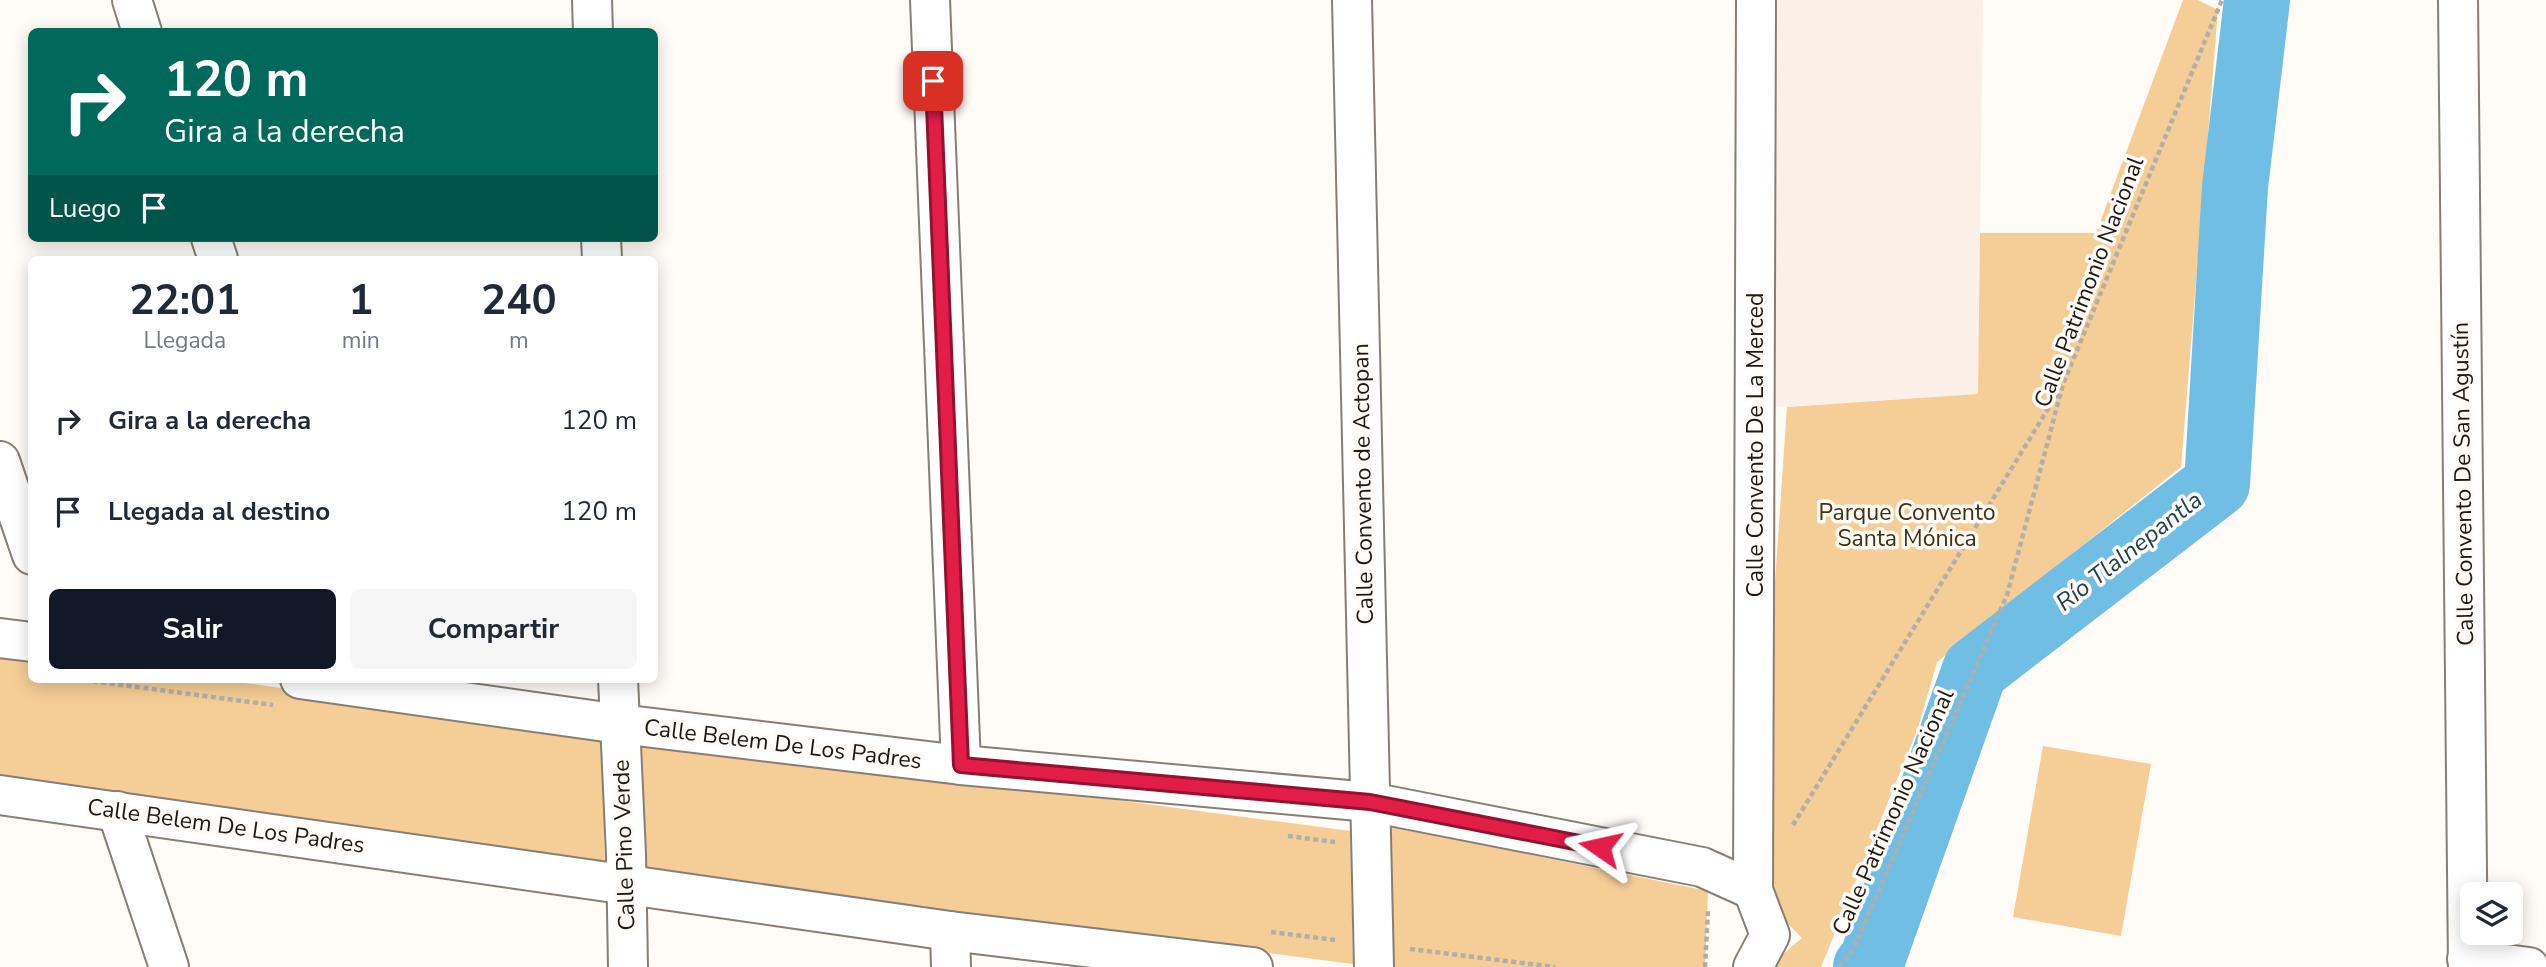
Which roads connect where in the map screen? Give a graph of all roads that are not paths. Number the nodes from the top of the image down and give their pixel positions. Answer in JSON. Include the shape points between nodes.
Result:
{"nodes":[{"id":1,"x":132,"y":0,"type":"edge"},
{"id":2,"x":592,"y":0,"type":"edge"},
{"id":3,"x":930,"y":0,"type":"edge"},
{"id":4,"x":1352,"y":0,"type":"edge"},
{"id":5,"x":1756,"y":0,"type":"edge"},
{"id":6,"x":2458,"y":0,"type":"edge"},
{"id":7,"x":141,"y":28,"type":"edge"},
{"id":8,"x":593,"y":28,"type":"edge"},
{"id":9,"x":0,"y":461,"type":"edge"},
{"id":10,"x":28,"y":543,"type":"edge"},
{"id":11,"x":0,"y":638,"type":"edge"},
{"id":12,"x":28,"y":642,"type":"edge"},
{"id":13,"x":356,"y":683,"type":"edge"},
{"id":14,"x":618,"y":683,"type":"edge"},
{"id":15,"x":620,"y":724,"type":"junction"},
{"id":16,"x":961,"y":765,"type":"junction"},
{"id":17,"x":0,"y":795,"type":"edge"},
{"id":18,"x":1370,"y":802,"type":"junction"},
{"id":19,"x":117,"y":811,"type":"junction"},
{"id":20,"x":626,"y":884,"type":"junction"},
{"id":21,"x":1753,"y":890,"type":"junction"},
{"id":22,"x":950,"y":949,"type":"edge"},
{"id":23,"x":1762,"y":951,"type":"edge"},
{"id":24,"x":2468,"y":963,"type":"edge"},
{"id":25,"x":169,"y":967,"type":"edge"},
{"id":26,"x":628,"y":967,"type":"edge"},
{"id":27,"x":1253,"y":967,"type":"edge"},
{"id":28,"x":1374,"y":967,"type":"edge"},
{"id":29,"x":2529,"y":967,"type":"edge"}],
"edges":[{"from":1,"to":7,"type":"street"},
{"from":2,"to":8,"type":"street"},
{"from":3,"to":16,"type":"street"},
{"from":4,"to":18,"type":"street","name":"Calle Convento de Actopan"},
{"from":5,"to":21,"type":"street","name":"Calle Convento De La Merced"},
{"from":6,"to":24,"type":"street","name":"Calle Convento De San Agustín"},
{"from":9,"to":10,"type":"street"},
{"from":11,"to":12,"type":"street"},
{"from":13,"to":15,"type":"street","name":"Calle Belem De Los Padres"},
{"from":14,"to":15,"type":"street","name":"Calle Pino Verde"},
{"from":15,"to":16,"type":"street","name":"Calle Belem De Los Padres"},
{"from":15,"to":20,"type":"street","name":"Calle Pino Verde"},
{"from":16,"to":18,"type":"street","name":"Calle Belem De Los Padres"},
{"from":17,"to":19,"type":"street","name":"Calle Belem De Los Padres"},
{"from":18,"to":21,"type":"street","name":"Calle Belem De Los Padres","via":[[1702,867]]},
{"from":18,"to":28,"type":"street","name":"Calle Convento de Actopan"},
{"from":19,"to":20,"type":"street","name":"Calle Belem De Los Padres"},
{"from":19,"to":25,"type":"street"},
{"from":20,"to":22,"type":"street","name":"Calle Belem De Los Padres"},
{"from":20,"to":26,"type":"street","name":"Calle Pino Verde"},
{"from":21,"to":23,"type":"street"},
{"from":22,"to":27,"type":"street","name":"Calle Belem De Los Padres"},
{"from":24,"to":29,"type":"street"}]}
